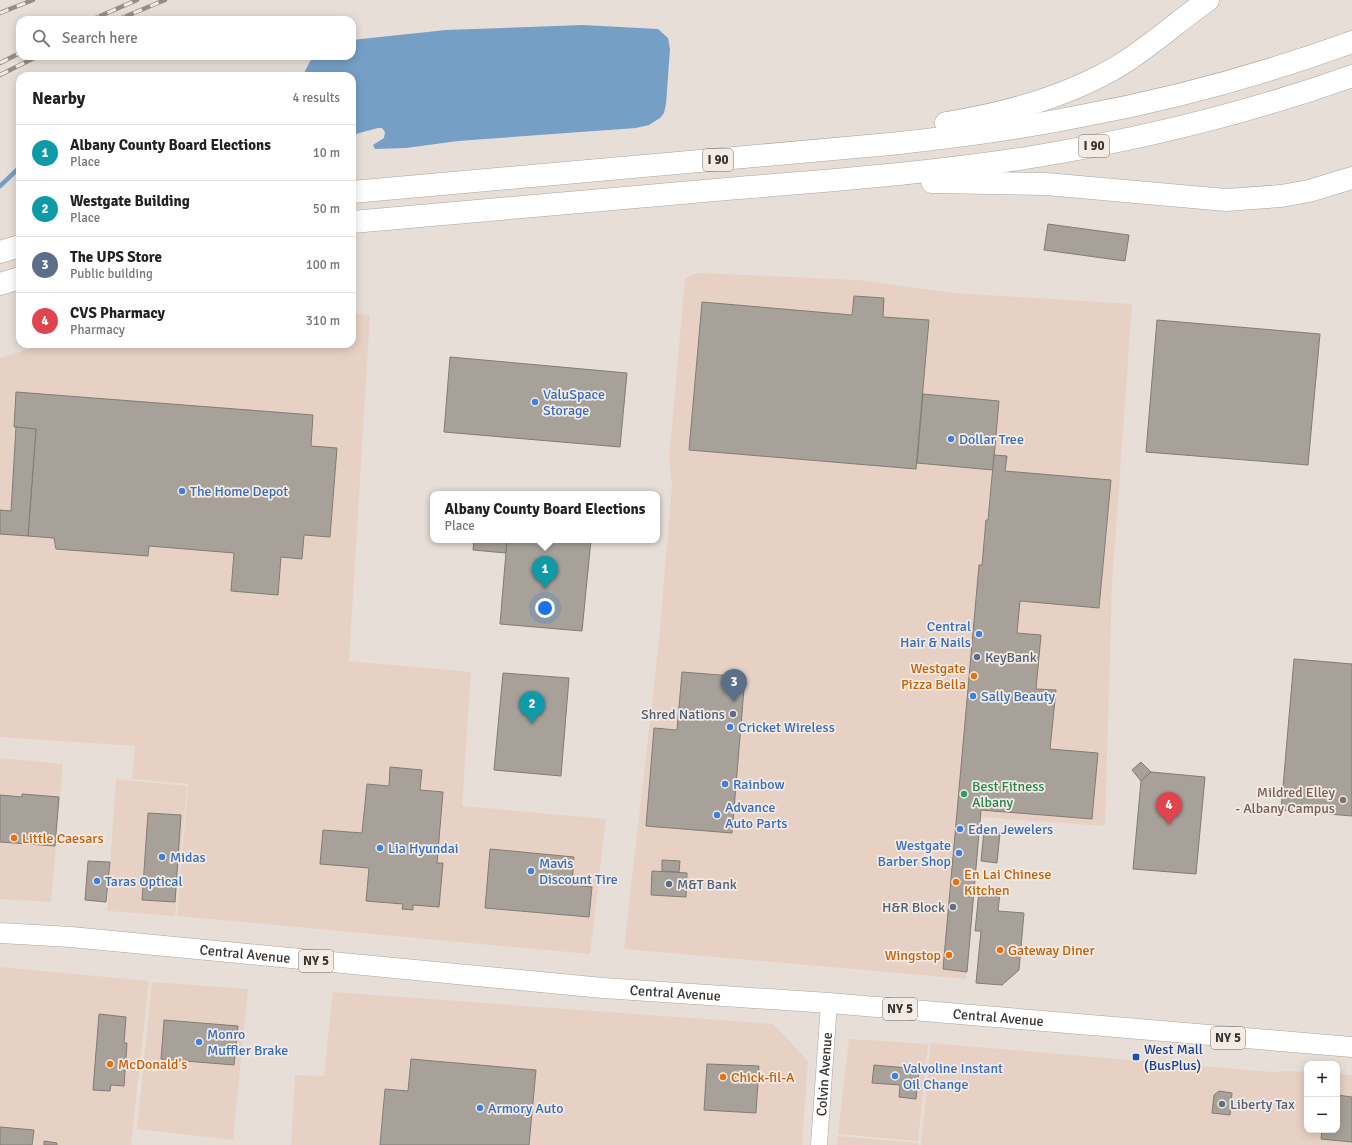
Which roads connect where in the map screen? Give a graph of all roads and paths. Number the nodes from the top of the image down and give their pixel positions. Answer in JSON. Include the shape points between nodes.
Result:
{"nodes":[{"id":1,"x":1208,"y":0,"type":"edge"},
{"id":2,"x":1352,"y":42,"type":"edge"},
{"id":3,"x":1352,"y":76,"type":"edge"},
{"id":4,"x":720,"y":160,"type":"junction"},
{"id":5,"x":1352,"y":178,"type":"edge"},
{"id":6,"x":829,"y":180,"type":"junction"},
{"id":7,"x":356,"y":192,"type":"edge"},
{"id":8,"x":356,"y":222,"type":"edge"},
{"id":9,"x":16,"y":247,"type":"edge"},
{"id":10,"x":0,"y":252,"type":"edge"},
{"id":11,"x":16,"y":279,"type":"edge"},
{"id":12,"x":0,"y":284,"type":"edge"},
{"id":13,"x":0,"y":933,"type":"edge"},
{"id":14,"x":829,"y":1003,"type":"junction"},
{"id":15,"x":1352,"y":1048,"type":"edge"},
{"id":16,"x":819,"y":1145,"type":"edge"}],
"edges":[{"from":1,"to":4,"type":"highway","via":[[1125,62],[1097,78],[1038,102],[981,117]]},
{"from":2,"to":4,"type":"highway","number":"I 90","via":[[1270,70],[1208,87],[1082,116],[955,137]]},
{"from":3,"to":6,"type":"highway","number":"I 90","via":[[1216,119],[1088,148],[960,167]]},
{"from":4,"to":7,"type":"highway","number":"I 90"},
{"from":5,"to":6,"type":"highway","via":[[1309,191],[1281,196],[1226,200],[1046,184]]},
{"from":6,"to":8,"type":"highway","number":"I 90"},
{"from":9,"to":10,"type":"highway"},
{"from":11,"to":12,"type":"highway"},
{"from":13,"to":14,"type":"main road","name":"Central Avenue","number":"NY 5","via":[[70,937],[603,988]]},
{"from":14,"to":15,"type":"main road","name":"Central Avenue","number":"NY 5"},
{"from":14,"to":16,"type":"street","name":"Colvin Avenue"}]}
